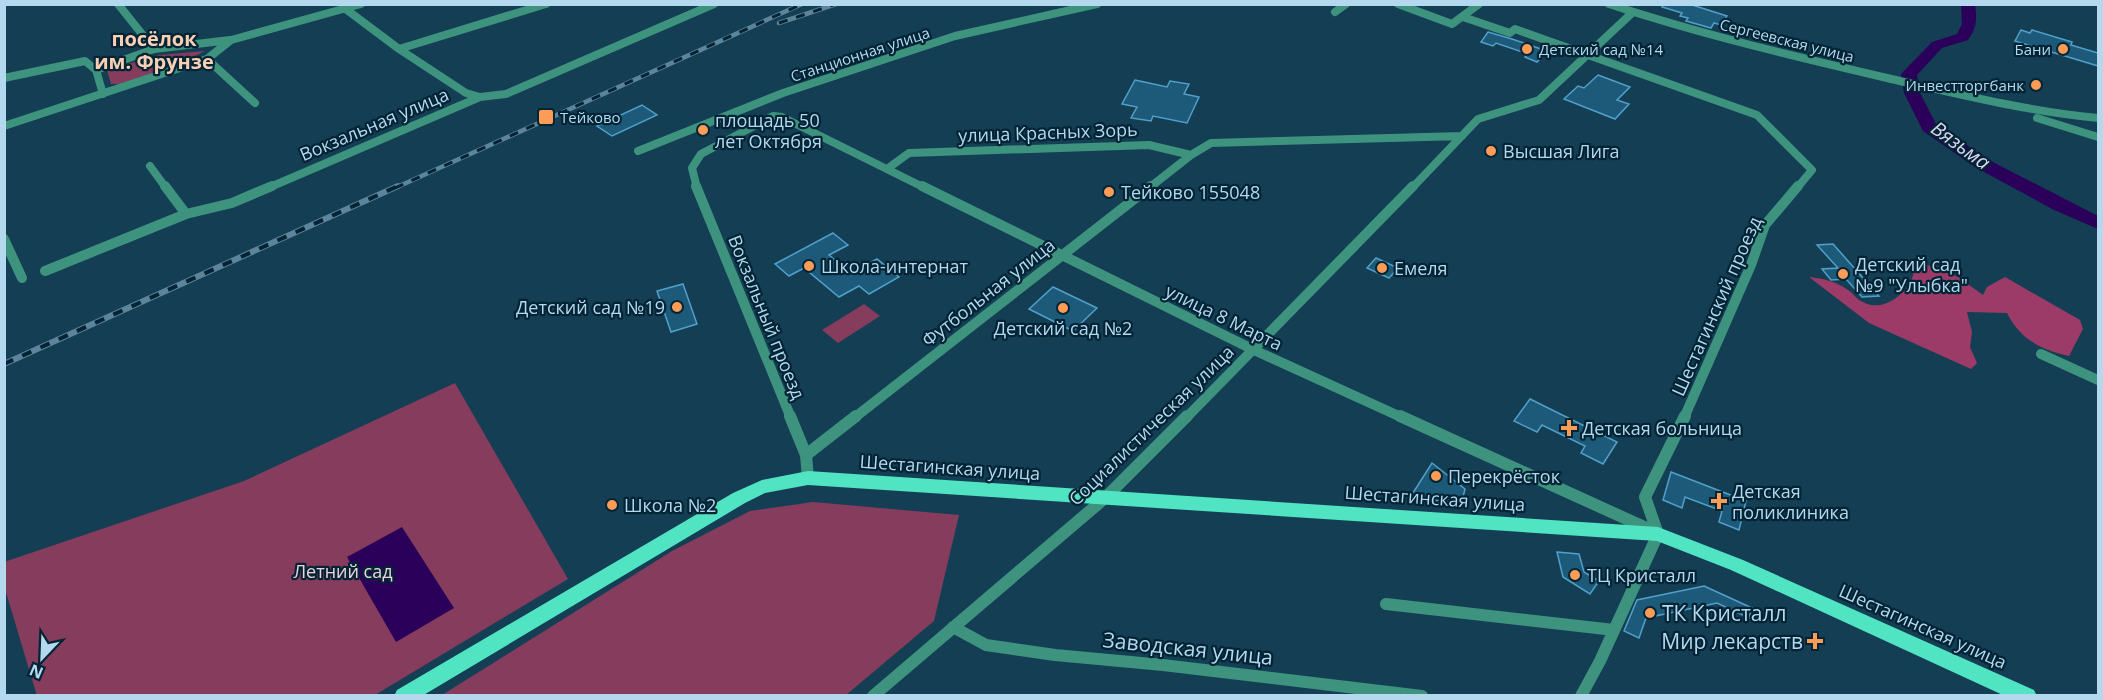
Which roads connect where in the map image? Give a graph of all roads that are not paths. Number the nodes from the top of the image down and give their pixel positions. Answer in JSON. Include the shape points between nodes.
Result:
{"nodes":[{"id":1,"x":118,"y":4,"type":"edge"},
{"id":2,"x":361,"y":4,"type":"edge"},
{"id":3,"x":546,"y":4,"type":"edge"},
{"id":4,"x":685,"y":4,"type":"edge"},
{"id":5,"x":714,"y":4,"type":"edge"},
{"id":6,"x":1097,"y":4,"type":"edge"},
{"id":7,"x":1346,"y":4,"type":"edge"},
{"id":8,"x":1398,"y":4,"type":"edge"},
{"id":9,"x":1479,"y":4,"type":"edge"},
{"id":10,"x":1609,"y":4,"type":"edge"},
{"id":11,"x":343,"y":7,"type":"edge"},
{"id":12,"x":697,"y":12,"type":"junction"},
{"id":13,"x":1335,"y":12,"type":"dead end"},
{"id":14,"x":1633,"y":12,"type":"junction"},
{"id":15,"x":1463,"y":17,"type":"junction"},
{"id":16,"x":231,"y":40,"type":"junction"},
{"id":17,"x":154,"y":49,"type":"junction"},
{"id":18,"x":399,"y":49,"type":"junction"},
{"id":19,"x":1588,"y":54,"type":"junction"},
{"id":20,"x":207,"y":59,"type":"junction"},
{"id":21,"x":96,"y":70,"type":"junction"},
{"id":22,"x":4,"y":78,"type":"edge"},
{"id":23,"x":103,"y":94,"type":"junction"},
{"id":24,"x":480,"y":97,"type":"junction"},
{"id":25,"x":255,"y":103,"type":"dead end"},
{"id":26,"x":1994,"y":104,"type":"junction"},
{"id":27,"x":2067,"y":117,"type":"junction"},
{"id":28,"x":2098,"y":118,"type":"edge"},
{"id":29,"x":4,"y":126,"type":"edge"},
{"id":30,"x":2073,"y":129,"type":"junction"},
{"id":31,"x":1462,"y":136,"type":"junction"},
{"id":32,"x":2098,"y":137,"type":"edge"},
{"id":33,"x":638,"y":151,"type":"dead end"},
{"id":34,"x":1191,"y":155,"type":"junction"},
{"id":35,"x":150,"y":166,"type":"dead end"},
{"id":36,"x":692,"y":168,"type":"joint"},
{"id":37,"x":887,"y":169,"type":"junction"},
{"id":38,"x":186,"y":214,"type":"junction"},
{"id":39,"x":4,"y":239,"type":"edge"},
{"id":40,"x":1062,"y":256,"type":"junction"},
{"id":41,"x":45,"y":271,"type":"dead end"},
{"id":42,"x":22,"y":278,"type":"dead end"},
{"id":43,"x":1254,"y":350,"type":"junction"},
{"id":44,"x":2041,"y":354,"type":"dead end"},
{"id":45,"x":2098,"y":380,"type":"edge"},
{"id":46,"x":806,"y":455,"type":"junction"},
{"id":47,"x":808,"y":478,"type":"junction"},
{"id":48,"x":1105,"y":498,"type":"junction"},
{"id":49,"x":1658,"y":534,"type":"junction"},
{"id":50,"x":1386,"y":604,"type":"dead end"},
{"id":51,"x":953,"y":627,"type":"junction"},
{"id":52,"x":1614,"y":630,"type":"junction"},
{"id":53,"x":890,"y":681,"type":"junction"},
{"id":54,"x":404,"y":696,"type":"edge"},
{"id":55,"x":873,"y":696,"type":"edge"},
{"id":56,"x":887,"y":696,"type":"edge"},
{"id":57,"x":1422,"y":696,"type":"edge"},
{"id":58,"x":1581,"y":696,"type":"edge"},
{"id":59,"x":2027,"y":696,"type":"edge"}],
"edges":[{"from":1,"to":17,"type":"street"},
{"from":2,"to":11,"type":"street"},
{"from":3,"to":18,"type":"street"},
{"from":4,"to":12,"type":"street"},
{"from":5,"to":12,"type":"street","name":"Вокзальная улица"},
{"from":6,"to":33,"type":"street","name":"Станционная улица","via":[[955,36],[783,93]]},
{"from":7,"to":13,"type":"street"},
{"from":8,"to":15,"type":"street","via":[[1452,24]]},
{"from":9,"to":15,"type":"street"},
{"from":10,"to":14,"type":"street","name":"Сергеевская улица"},
{"from":11,"to":16,"type":"street"},
{"from":11,"to":18,"type":"street"},
{"from":12,"to":24,"type":"street","name":"Вокзальная улица","via":[[506,94]]},
{"from":14,"to":19,"type":"street","name":"Социалистическая улица"},
{"from":14,"to":26,"type":"street","name":"Сергеевская улица"},
{"from":15,"to":19,"type":"street"},
{"from":16,"to":17,"type":"street"},
{"from":16,"to":20,"type":"street"},
{"from":17,"to":21,"type":"street"},
{"from":18,"to":24,"type":"street","via":[[466,93]]},
{"from":19,"to":31,"type":"street","name":"Социалистическая улица","via":[[1539,100],[1478,120]]},
{"from":19,"to":49,"type":"street","name":"Шестагинский проезд","via":[[1757,115],[1812,170],[1765,225],[1691,404],[1645,497]]},
{"from":20,"to":23,"type":"street"},
{"from":20,"to":25,"type":"street"},
{"from":21,"to":22,"type":"street","via":[[85,61]]},
{"from":21,"to":23,"type":"street"},
{"from":23,"to":29,"type":"street"},
{"from":24,"to":38,"type":"street","name":"Вокзальная улица","via":[[232,203]]},
{"from":26,"to":27,"type":"street"},
{"from":26,"to":30,"type":"street"},
{"from":27,"to":28,"type":"street"},
{"from":27,"to":30,"type":"street","via":[[2066,123]]},
{"from":30,"to":32,"type":"street"},
{"from":31,"to":34,"type":"street","via":[[1211,143]]},
{"from":31,"to":43,"type":"street","name":"Социалистическая улица"},
{"from":34,"to":37,"type":"street","name":"улица Красных Зорь","via":[[1149,145],[909,153]]},
{"from":34,"to":40,"type":"street","name":"Футбольная улица"},
{"from":35,"to":38,"type":"street"},
{"from":36,"to":37,"type":"street","name":"улица 8 Марта","via":[[701,154],[769,117],[782,117]]},
{"from":36,"to":46,"type":"street","name":"Вокзальный проезд","via":[[700,197]]},
{"from":37,"to":40,"type":"street","name":"улица 8 Марта"},
{"from":38,"to":41,"type":"street","name":"Вокзальная улица"},
{"from":39,"to":42,"type":"street"},
{"from":40,"to":43,"type":"street","name":"улица 8 Марта"},
{"from":40,"to":46,"type":"street","name":"Футбольная улица"},
{"from":43,"to":48,"type":"street","name":"Социалистическая улица"},
{"from":43,"to":49,"type":"street","name":"улица 8 Марта"},
{"from":44,"to":45,"type":"street"},
{"from":46,"to":47,"type":"street","name":"Вокзальный проезд"},
{"from":47,"to":48,"type":"main road","name":"Шестагинская улица"},
{"from":47,"to":54,"type":"main road","name":"Шестагинская улица","via":[[762,487],[739,498]]},
{"from":48,"to":49,"type":"main road","name":"Шестагинская улица"},
{"from":48,"to":51,"type":"street","name":"Социалистическая улица"},
{"from":49,"to":52,"type":"street"},
{"from":49,"to":59,"type":"main road","name":"Шестагинская улица","via":[[1737,565]]},
{"from":50,"to":52,"type":"street"},
{"from":51,"to":53,"type":"street","name":"Социалистическая улица"},
{"from":51,"to":57,"type":"street","name":"Заводская улица","via":[[986,645]]},
{"from":52,"to":58,"type":"street"},
{"from":53,"to":55,"type":"street","name":"Социалистическая улица"},
{"from":53,"to":56,"type":"street"}]}
